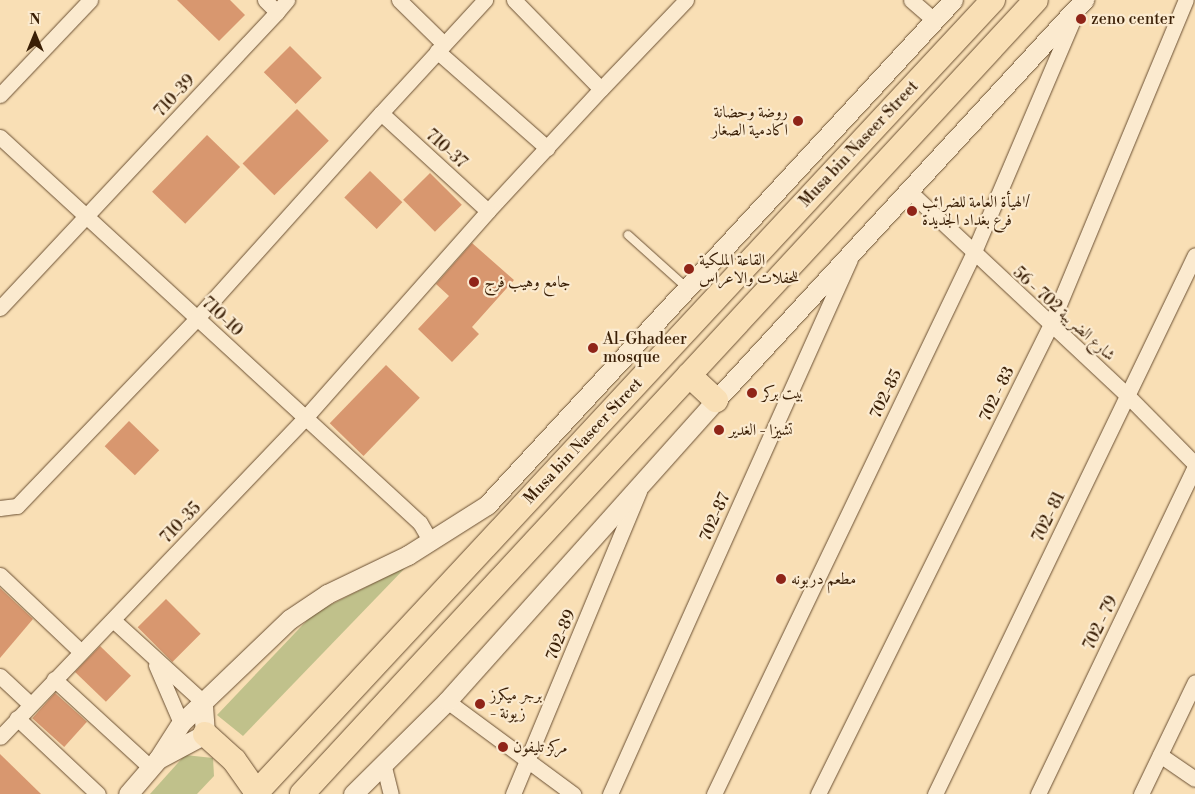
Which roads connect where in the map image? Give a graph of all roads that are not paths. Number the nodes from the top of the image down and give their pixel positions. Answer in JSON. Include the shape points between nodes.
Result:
{"nodes":[{"id":1,"x":90,"y":0,"type":"edge"},
{"id":2,"x":265,"y":0,"type":"edge"},
{"id":3,"x":287,"y":0,"type":"edge"},
{"id":4,"x":399,"y":0,"type":"edge"},
{"id":5,"x":485,"y":0,"type":"edge"},
{"id":6,"x":514,"y":0,"type":"edge"},
{"id":7,"x":686,"y":0,"type":"edge"},
{"id":8,"x":911,"y":0,"type":"edge"},
{"id":9,"x":953,"y":0,"type":"edge"},
{"id":10,"x":993,"y":0,"type":"edge"},
{"id":11,"x":1036,"y":0,"type":"edge"},
{"id":12,"x":1186,"y":0,"type":"edge"},
{"id":13,"x":1082,"y":3,"type":"edge"},
{"id":14,"x":277,"y":12,"type":"junction"},
{"id":15,"x":934,"y":20,"type":"junction"},
{"id":16,"x":440,"y":48,"type":"junction"},
{"id":17,"x":601,"y":88,"type":"junction"},
{"id":18,"x":0,"y":95,"type":"edge"},
{"id":19,"x":381,"y":113,"type":"junction"},
{"id":20,"x":0,"y":137,"type":"edge"},
{"id":21,"x":546,"y":148,"type":"junction"},
{"id":22,"x":909,"y":191,"type":"junction"},
{"id":23,"x":488,"y":211,"type":"junction"},
{"id":24,"x":87,"y":217,"type":"junction"},
{"id":25,"x":628,"y":235,"type":"dead end"},
{"id":26,"x":852,"y":254,"type":"junction"},
{"id":27,"x":973,"y":254,"type":"junction"},
{"id":28,"x":1195,"y":255,"type":"edge"},
{"id":29,"x":688,"y":289,"type":"junction"},
{"id":30,"x":0,"y":308,"type":"edge"},
{"id":31,"x":197,"y":318,"type":"junction"},
{"id":32,"x":1050,"y":326,"type":"junction"},
{"id":33,"x":689,"y":375,"type":"junction"},
{"id":34,"x":1127,"y":395,"type":"junction"},
{"id":35,"x":716,"y":400,"type":"junction"},
{"id":36,"x":306,"y":418,"type":"junction"},
{"id":37,"x":1195,"y":465,"type":"edge"},
{"id":38,"x":640,"y":488,"type":"junction"},
{"id":39,"x":0,"y":508,"type":"edge"},
{"id":40,"x":430,"y":540,"type":"junction"},
{"id":41,"x":0,"y":574,"type":"edge"},
{"id":42,"x":113,"y":620,"type":"junction"},
{"id":43,"x":80,"y":651,"type":"junction"},
{"id":44,"x":153,"y":659,"type":"junction"},
{"id":45,"x":0,"y":676,"type":"edge"},
{"id":46,"x":54,"y":679,"type":"junction"},
{"id":47,"x":1195,"y":682,"type":"edge"},
{"id":48,"x":447,"y":701,"type":"junction"},
{"id":49,"x":203,"y":702,"type":"junction"},
{"id":50,"x":30,"y":704,"type":"junction"},
{"id":51,"x":17,"y":718,"type":"junction"},
{"id":52,"x":180,"y":723,"type":"junction"},
{"id":53,"x":205,"y":734,"type":"junction"},
{"id":54,"x":0,"y":737,"type":"edge"},
{"id":55,"x":1160,"y":755,"type":"junction"},
{"id":56,"x":529,"y":761,"type":"junction"},
{"id":57,"x":154,"y":763,"type":"junction"},
{"id":58,"x":383,"y":763,"type":"junction"},
{"id":59,"x":1195,"y":779,"type":"edge"},
{"id":60,"x":256,"y":793,"type":"edge"},
{"id":61,"x":98,"y":794,"type":"edge"},
{"id":62,"x":128,"y":794,"type":"edge"},
{"id":63,"x":302,"y":794,"type":"edge"},
{"id":64,"x":353,"y":794,"type":"edge"},
{"id":65,"x":391,"y":794,"type":"edge"},
{"id":66,"x":513,"y":794,"type":"edge"},
{"id":67,"x":573,"y":794,"type":"edge"},
{"id":68,"x":610,"y":794,"type":"edge"},
{"id":69,"x":714,"y":794,"type":"edge"},
{"id":70,"x":818,"y":794,"type":"edge"},
{"id":71,"x":935,"y":794,"type":"edge"},
{"id":72,"x":1038,"y":794,"type":"edge"},
{"id":73,"x":1141,"y":794,"type":"edge"}],
"edges":[{"from":1,"to":18,"type":"street"},
{"from":2,"to":14,"type":"street"},
{"from":3,"to":14,"type":"street","name":"710-39"},
{"from":4,"to":16,"type":"street"},
{"from":5,"to":16,"type":"street"},
{"from":6,"to":17,"type":"street"},
{"from":7,"to":17,"type":"street"},
{"from":8,"to":15,"type":"street"},
{"from":9,"to":15,"type":"street"},
{"from":10,"to":60,"type":"main road","name":"Musa bin Naseer Street"},
{"from":11,"to":33,"type":"main road","name":"Musa bin Naseer Street"},
{"from":12,"to":32,"type":"street","name":"702 - 83"},
{"from":13,"to":22,"type":"street"},
{"from":13,"to":27,"type":"street","name":"702-85"},
{"from":14,"to":24,"type":"street","name":"710-39"},
{"from":15,"to":29,"type":"street"},
{"from":16,"to":19,"type":"street"},
{"from":16,"to":21,"type":"street"},
{"from":17,"to":21,"type":"street"},
{"from":19,"to":23,"type":"street","name":"710-37"},
{"from":19,"to":31,"type":"street"},
{"from":20,"to":24,"type":"street","name":"710-10"},
{"from":21,"to":23,"type":"street"},
{"from":22,"to":26,"type":"street"},
{"from":22,"to":27,"type":"street","name":"شارع الضريبة 702 - 56"},
{"from":23,"to":36,"type":"street"},
{"from":24,"to":30,"type":"street","name":"710-39"},
{"from":24,"to":31,"type":"street","name":"710-10"},
{"from":25,"to":29,"type":"lane"},
{"from":26,"to":35,"type":"street"},
{"from":26,"to":68,"type":"street","name":"702-87"},
{"from":27,"to":32,"type":"street","name":"شارع الضريبة 702 - 56"},
{"from":27,"to":69,"type":"street","name":"702-85"},
{"from":28,"to":34,"type":"street","name":"702- 81"},
{"from":29,"to":40,"type":"street","via":[[487,505]]},
{"from":31,"to":36,"type":"street","name":"710-10"},
{"from":31,"to":39,"type":"street","via":[[17,506]]},
{"from":32,"to":34,"type":"street","name":"شارع الضريبة 702 - 56"},
{"from":32,"to":70,"type":"street","name":"702 - 83"},
{"from":33,"to":35,"type":"main road"},
{"from":33,"to":63,"type":"main road","name":"Musa bin Naseer Street"},
{"from":34,"to":37,"type":"street","name":"شارع الضريبة 702 - 56"},
{"from":34,"to":71,"type":"street","name":"702- 81"},
{"from":35,"to":38,"type":"street"},
{"from":36,"to":40,"type":"street","name":"710-10","via":[[420,523]]},
{"from":36,"to":42,"type":"street","name":"710-35"},
{"from":37,"to":72,"type":"street","name":"702 - 79"},
{"from":38,"to":48,"type":"street"},
{"from":38,"to":56,"type":"street","name":"702-89"},
{"from":40,"to":49,"type":"street","via":[[408,555],[327,594],[290,619]]},
{"from":41,"to":43,"type":"street"},
{"from":42,"to":43,"type":"street","name":"710-35"},
{"from":42,"to":44,"type":"street"},
{"from":43,"to":46,"type":"street","name":"710-35"},
{"from":44,"to":49,"type":"street"},
{"from":44,"to":52,"type":"street"},
{"from":45,"to":50,"type":"street"},
{"from":46,"to":50,"type":"street","name":"710-35"},
{"from":46,"to":57,"type":"street"},
{"from":47,"to":55,"type":"street"},
{"from":48,"to":56,"type":"street"},
{"from":48,"to":58,"type":"street"},
{"from":49,"to":52,"type":"street"},
{"from":49,"to":53,"type":"street"},
{"from":50,"to":51,"type":"street","name":"710-35"},
{"from":51,"to":54,"type":"street","name":"710-35"},
{"from":51,"to":61,"type":"street"},
{"from":52,"to":57,"type":"street"},
{"from":53,"to":57,"type":"street"},
{"from":53,"to":60,"type":"main road","via":[[234,760]]},
{"from":55,"to":59,"type":"street"},
{"from":55,"to":73,"type":"street"},
{"from":56,"to":66,"type":"street","name":"702-89"},
{"from":56,"to":67,"type":"street"},
{"from":57,"to":62,"type":"street"},
{"from":58,"to":64,"type":"street"},
{"from":58,"to":65,"type":"street"}]}
